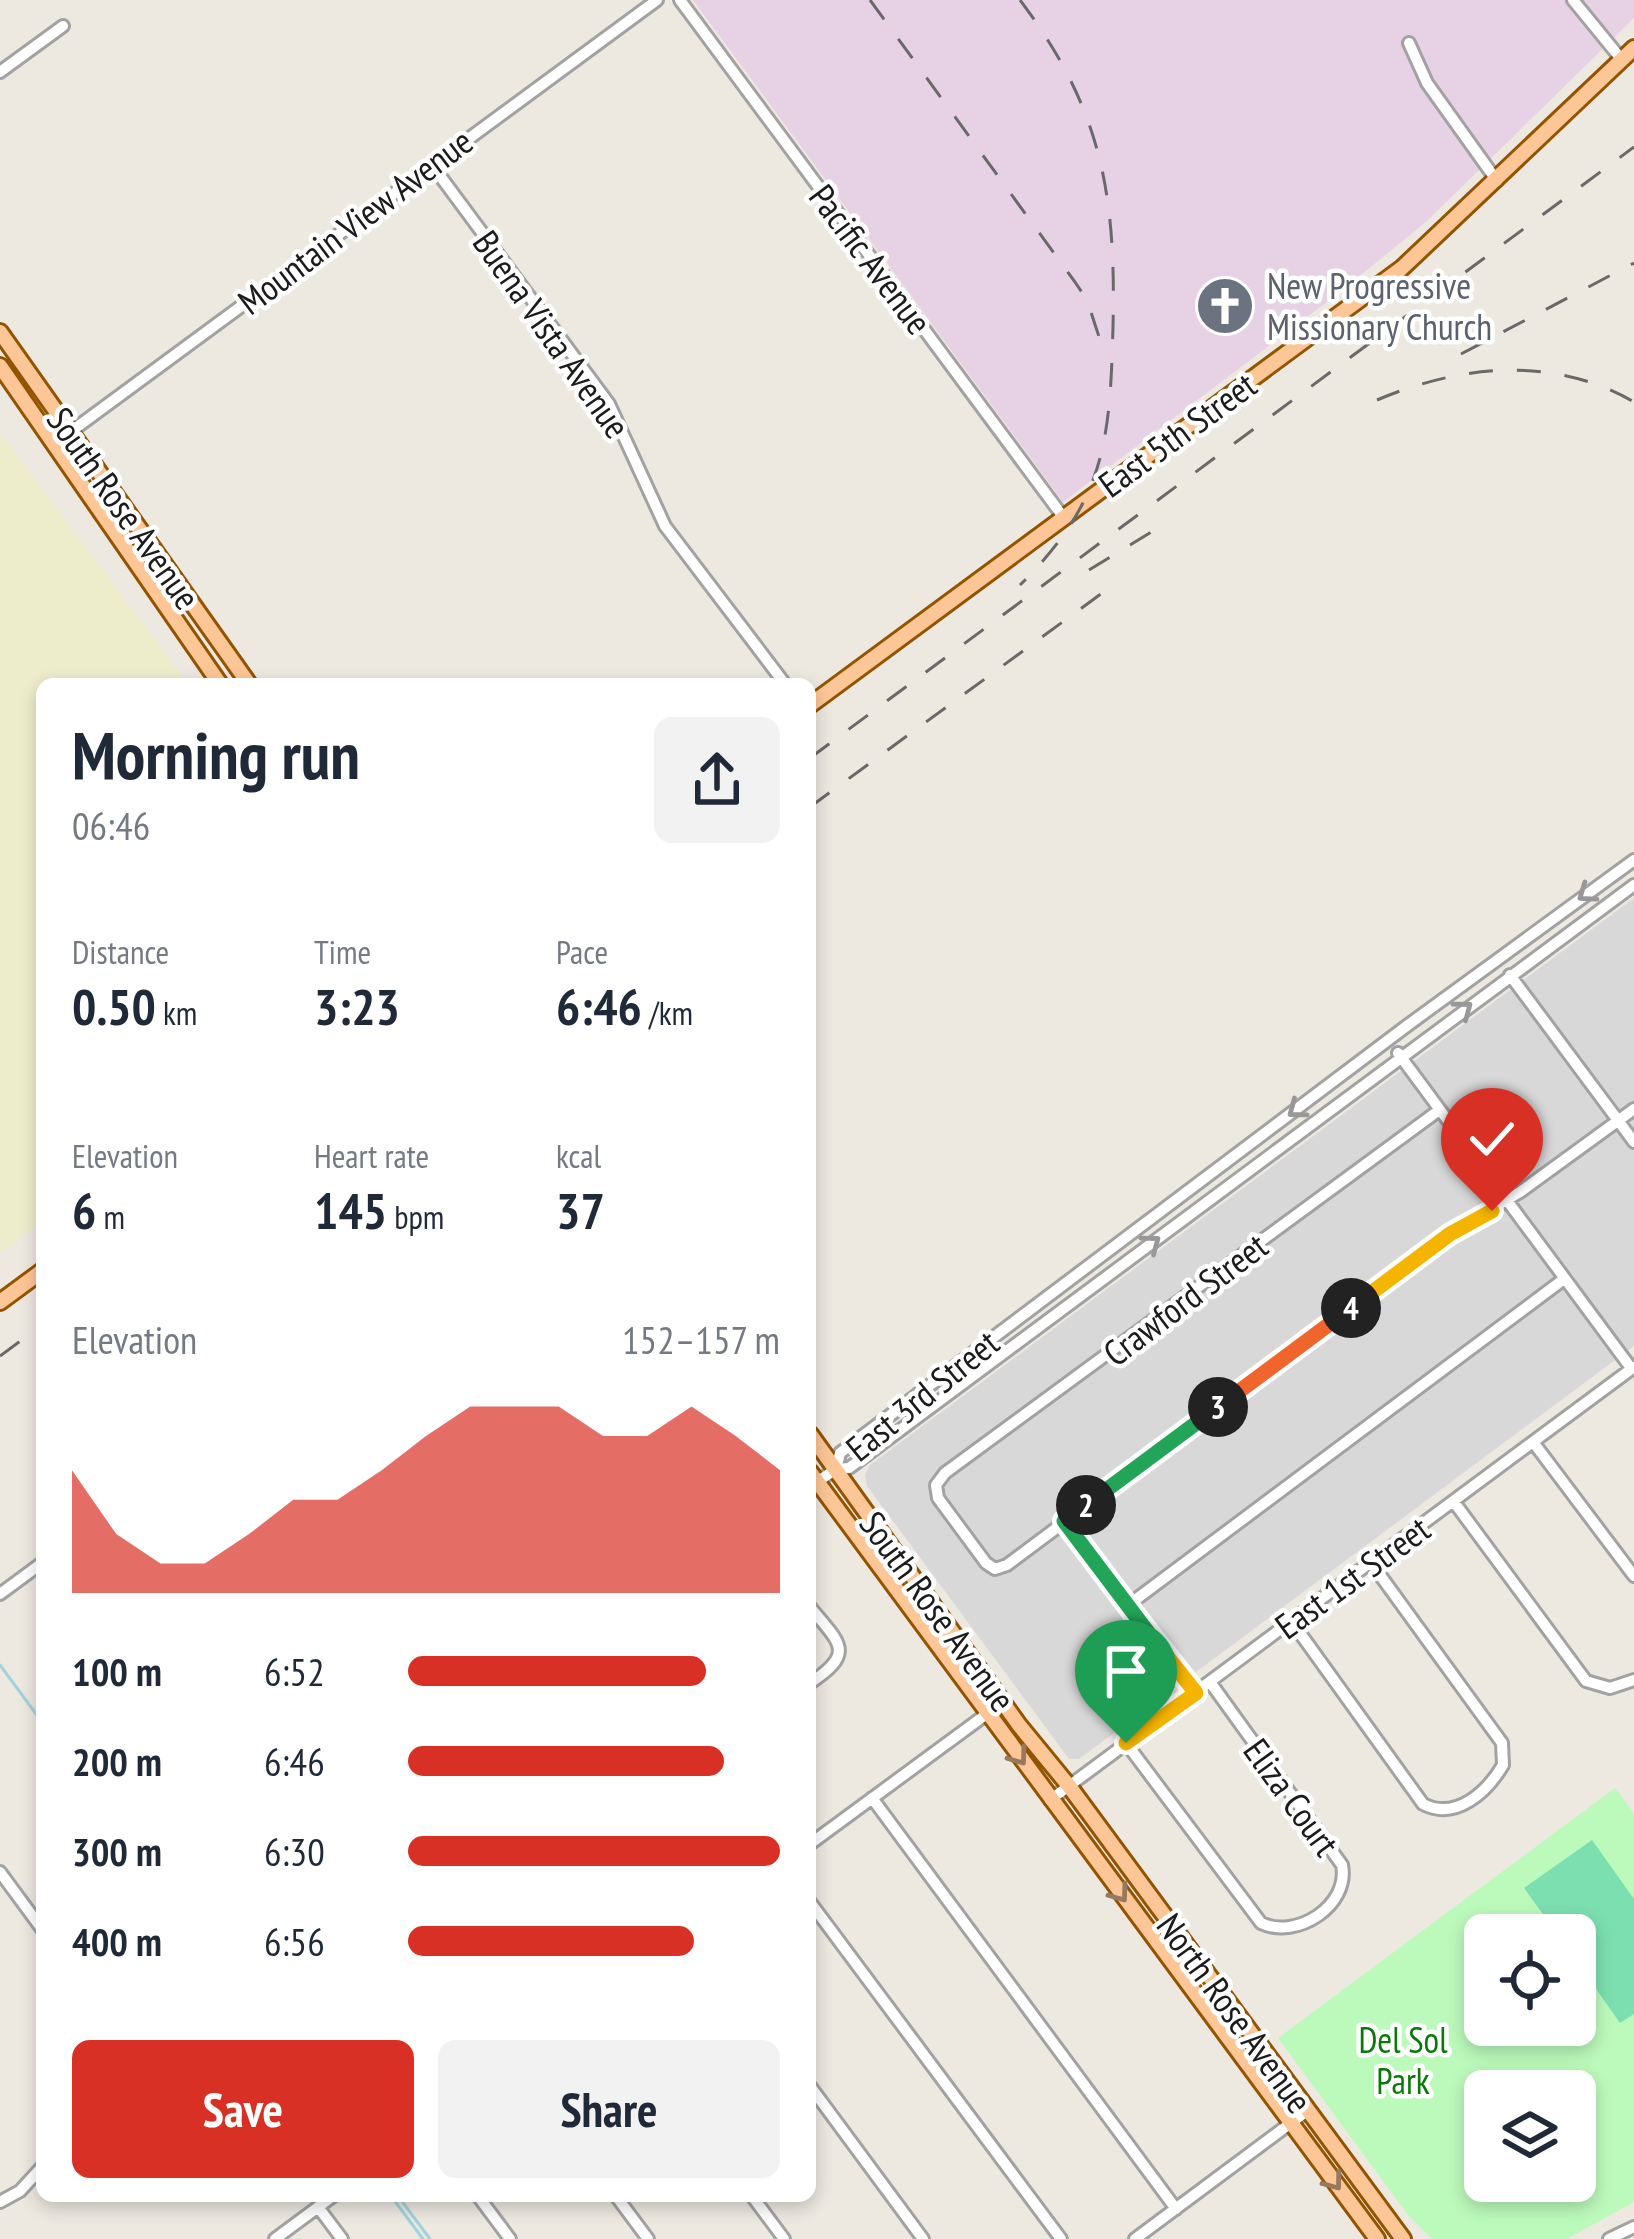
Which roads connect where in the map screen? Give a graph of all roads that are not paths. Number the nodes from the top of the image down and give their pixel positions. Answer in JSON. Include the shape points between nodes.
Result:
{"nodes":[{"id":1,"x":657,"y":0,"type":"edge"},
{"id":2,"x":680,"y":0,"type":"edge"},
{"id":3,"x":1573,"y":0,"type":"edge"},
{"id":4,"x":63,"y":26,"type":"dead end"},
{"id":5,"x":1409,"y":43,"type":"dead end"},
{"id":6,"x":1634,"y":48,"type":"edge"},
{"id":7,"x":1622,"y":60,"type":"junction"},
{"id":8,"x":0,"y":72,"type":"edge"},
{"id":9,"x":432,"y":165,"type":"junction"},
{"id":10,"x":1497,"y":182,"type":"junction"},
{"id":11,"x":0,"y":332,"type":"edge"},
{"id":12,"x":0,"y":366,"type":"edge"},
{"id":13,"x":70,"y":434,"type":"junction"},
{"id":14,"x":55,"y":444,"type":"junction"},
{"id":15,"x":1064,"y":518,"type":"junction"},
{"id":16,"x":210,"y":670,"type":"junction"},
{"id":17,"x":216,"y":678,"type":"edge"},
{"id":18,"x":221,"y":678,"type":"edge"},
{"id":19,"x":245,"y":678,"type":"edge"},
{"id":20,"x":780,"y":678,"type":"edge"},
{"id":21,"x":816,"y":701,"type":"edge"},
{"id":22,"x":1633,"y":864,"type":"edge"},
{"id":23,"x":1634,"y":885,"type":"edge"},
{"id":24,"x":1539,"y":929,"type":"junction"},
{"id":25,"x":1551,"y":945,"type":"junction"},
{"id":26,"x":1510,"y":975,"type":"junction"},
{"id":27,"x":1389,"y":1040,"type":"junction"},
{"id":28,"x":1400,"y":1056,"type":"junction"},
{"id":29,"x":1634,"y":1109,"type":"edge"},
{"id":30,"x":1438,"y":1111,"type":"junction"},
{"id":31,"x":1618,"y":1120,"type":"junction"},
{"id":32,"x":1634,"y":1142,"type":"edge"},
{"id":33,"x":1505,"y":1201,"type":"junction"},
{"id":34,"x":36,"y":1275,"type":"edge"},
{"id":35,"x":1564,"y":1279,"type":"junction"},
{"id":36,"x":0,"y":1302,"type":"edge"},
{"id":37,"x":1633,"y":1367,"type":"edge"},
{"id":38,"x":816,"y":1442,"type":"edge"},
{"id":39,"x":1533,"y":1442,"type":"junction"},
{"id":40,"x":836,"y":1468,"type":"junction"},
{"id":41,"x":816,"y":1476,"type":"edge"},
{"id":42,"x":816,"y":1480,"type":"edge"},
{"id":43,"x":1454,"y":1502,"type":"junction"},
{"id":44,"x":1064,"y":1521,"type":"junction"},
{"id":45,"x":1372,"y":1564,"type":"junction"},
{"id":46,"x":36,"y":1567,"type":"edge"},
{"id":47,"x":1634,"y":1576,"type":"edge"},
{"id":48,"x":0,"y":1594,"type":"edge"},
{"id":49,"x":905,"y":1600,"type":"junction"},
{"id":50,"x":1127,"y":1606,"type":"junction"},
{"id":51,"x":816,"y":1614,"type":"edge"},
{"id":52,"x":1292,"y":1622,"type":"junction"},
{"id":53,"x":979,"y":1669,"type":"junction"},
{"id":54,"x":816,"y":1679,"type":"edge"},
{"id":55,"x":1634,"y":1680,"type":"edge"},
{"id":56,"x":1210,"y":1682,"type":"junction"},
{"id":57,"x":1196,"y":1693,"type":"junction"},
{"id":58,"x":1003,"y":1702,"type":"junction"},
{"id":59,"x":987,"y":1713,"type":"junction"},
{"id":60,"x":1126,"y":1743,"type":"junction"},
{"id":61,"x":1069,"y":1786,"type":"junction"},
{"id":62,"x":872,"y":1798,"type":"junction"},
{"id":63,"x":1050,"y":1800,"type":"junction"},
{"id":64,"x":816,"y":1840,"type":"edge"},
{"id":65,"x":0,"y":1872,"type":"edge"},
{"id":66,"x":816,"y":1910,"type":"edge"},
{"id":67,"x":36,"y":1921,"type":"edge"},
{"id":68,"x":816,"y":2094,"type":"edge"},
{"id":69,"x":1307,"y":2111,"type":"junction"},
{"id":70,"x":1290,"y":2125,"type":"junction"},
{"id":71,"x":36,"y":2174,"type":"edge"},
{"id":72,"x":0,"y":2202,"type":"edge"},
{"id":73,"x":325,"y":2202,"type":"edge"},
{"id":74,"x":482,"y":2202,"type":"edge"},
{"id":75,"x":620,"y":2202,"type":"edge"},
{"id":76,"x":756,"y":2202,"type":"edge"},
{"id":77,"x":318,"y":2207,"type":"junction"},
{"id":78,"x":1176,"y":2209,"type":"junction"},
{"id":79,"x":1634,"y":2227,"type":"edge"},
{"id":80,"x":275,"y":2239,"type":"edge"},
{"id":81,"x":342,"y":2239,"type":"edge"},
{"id":82,"x":510,"y":2239,"type":"edge"},
{"id":83,"x":648,"y":2239,"type":"edge"},
{"id":84,"x":784,"y":2239,"type":"edge"},
{"id":85,"x":923,"y":2239,"type":"edge"},
{"id":86,"x":1061,"y":2239,"type":"edge"},
{"id":87,"x":1136,"y":2239,"type":"edge"},
{"id":88,"x":1377,"y":2239,"type":"edge"},
{"id":89,"x":1403,"y":2239,"type":"edge"},
{"id":90,"x":1609,"y":2239,"type":"edge"}],
"edges":[{"from":1,"to":9,"type":"street","name":"Mountain View Avenue"},
{"from":2,"to":15,"type":"street","name":"Pacific Avenue"},
{"from":3,"to":7,"type":"street"},
{"from":4,"to":8,"type":"street"},
{"from":5,"to":10,"type":"street","via":[[1427,83]]},
{"from":6,"to":7,"type":"main road","name":"East 5th Street"},
{"from":7,"to":10,"type":"main road","name":"East 5th Street"},
{"from":9,"to":13,"type":"street","name":"Mountain View Avenue"},
{"from":9,"to":20,"type":"street","name":"Buena Vista Avenue","via":[[609,404],[664,526]]},
{"from":10,"to":15,"type":"main road","name":"East 5th Street","via":[[1402,268]]},
{"from":11,"to":13,"type":"main road","name":"South Rose Avenue"},
{"from":12,"to":14,"type":"main road","name":"South Rose Avenue"},
{"from":13,"to":14,"type":"street","name":"Mountain View Avenue"},
{"from":13,"to":19,"type":"main road","name":"South Rose Avenue"},
{"from":14,"to":16,"type":"main road","name":"South Rose Avenue"},
{"from":15,"to":21,"type":"main road","name":"East 5th Street"},
{"from":16,"to":17,"type":"main road","name":"South Rose Avenue"},
{"from":16,"to":18,"type":"main road"},
{"from":22,"to":24,"type":"street","name":"East 3rd Street","one_way":true},
{"from":23,"to":25,"type":"street","name":"East 3rd Street"},
{"from":24,"to":25,"type":"street"},
{"from":24,"to":27,"type":"street","name":"East 3rd Street"},
{"from":25,"to":26,"type":"street","name":"East 3rd Street"},
{"from":28,"to":26,"type":"street","name":"East 3rd Street","one_way":true},
{"from":26,"to":31,"type":"street"},
{"from":27,"to":28,"type":"street"},
{"from":27,"to":40,"type":"street","name":"East 3rd Street","one_way":true,"via":[[840,1453]]},
{"from":28,"to":30,"type":"street"},
{"from":40,"to":28,"type":"street","name":"East 3rd Street","one_way":true,"via":[[849,1468]]},
{"from":29,"to":31,"type":"street"},
{"from":30,"to":33,"type":"street"},
{"from":30,"to":44,"type":"street","name":"Crawford Street","via":[[945,1473],[935,1489],[995,1568]]},
{"from":31,"to":32,"type":"street"},
{"from":31,"to":33,"type":"street"},
{"from":33,"to":35,"type":"street"},
{"from":33,"to":44,"type":"street"},
{"from":34,"to":36,"type":"main road"},
{"from":35,"to":37,"type":"street"},
{"from":35,"to":50,"type":"street"},
{"from":37,"to":39,"type":"street","name":"East 1st Street"},
{"from":38,"to":40,"type":"main road","name":"South Rose Avenue"},
{"from":39,"to":43,"type":"street","name":"East 1st Street"},
{"from":39,"to":47,"type":"street"},
{"from":40,"to":41,"type":"street"},
{"from":40,"to":53,"type":"main road","name":"South Rose Avenue"},
{"from":42,"to":49,"type":"main road","name":"South Rose Avenue"},
{"from":43,"to":45,"type":"street","name":"East 1st Street"},
{"from":43,"to":55,"type":"street","via":[[1586,1681],[1610,1688]]},
{"from":44,"to":50,"type":"street"},
{"from":45,"to":52,"type":"street","name":"East 1st Street"},
{"from":45,"to":52,"type":"street","via":[[1502,1743],[1503,1765],[1476,1798],[1436,1810],[1423,1804]]},
{"from":46,"to":48,"type":"street"},
{"from":49,"to":53,"type":"main road","via":[[919,1603],[966,1667]]},
{"from":49,"to":59,"type":"main road","name":"South Rose Avenue"},
{"from":50,"to":57,"type":"street"},
{"from":51,"to":54,"type":"street","via":[[840,1652]]},
{"from":52,"to":56,"type":"street","name":"East 1st Street"},
{"from":53,"to":58,"type":"main road","name":"South Rose Avenue"},
{"from":56,"to":57,"type":"street","name":"East 1st Street"},
{"from":56,"to":60,"type":"street","name":"Eliza Court","via":[[1342,1865],[1343,1880],[1322,1912],[1286,1928],[1261,1923]]},
{"from":57,"to":60,"type":"street","name":"East 1st Street"},
{"from":58,"to":59,"type":"street"},
{"from":58,"to":61,"type":"main road","name":"South Rose Avenue"},
{"from":59,"to":62,"type":"street"},
{"from":59,"to":63,"type":"main road","name":"South Rose Avenue","one_way":true},
{"from":60,"to":61,"type":"street","name":"East 1st Street"},
{"from":61,"to":63,"type":"street","name":"East 1st Street"},
{"from":61,"to":69,"type":"main road","name":"North Rose Avenue"},
{"from":62,"to":64,"type":"street"},
{"from":62,"to":78,"type":"street"},
{"from":63,"to":70,"type":"main road","name":"North Rose Avenue","one_way":true},
{"from":65,"to":67,"type":"street"},
{"from":66,"to":86,"type":"street"},
{"from":68,"to":85,"type":"street"},
{"from":69,"to":70,"type":"street"},
{"from":69,"to":89,"type":"main road","name":"North Rose Avenue"},
{"from":70,"to":78,"type":"street"},
{"from":70,"to":88,"type":"main road","name":"North Rose Avenue","one_way":true},
{"from":71,"to":72,"type":"street"},
{"from":73,"to":77,"type":"street"},
{"from":74,"to":82,"type":"street"},
{"from":75,"to":83,"type":"street"},
{"from":76,"to":84,"type":"street"},
{"from":77,"to":80,"type":"street"},
{"from":77,"to":81,"type":"street"},
{"from":78,"to":87,"type":"street"},
{"from":79,"to":90,"type":"street"}]}
